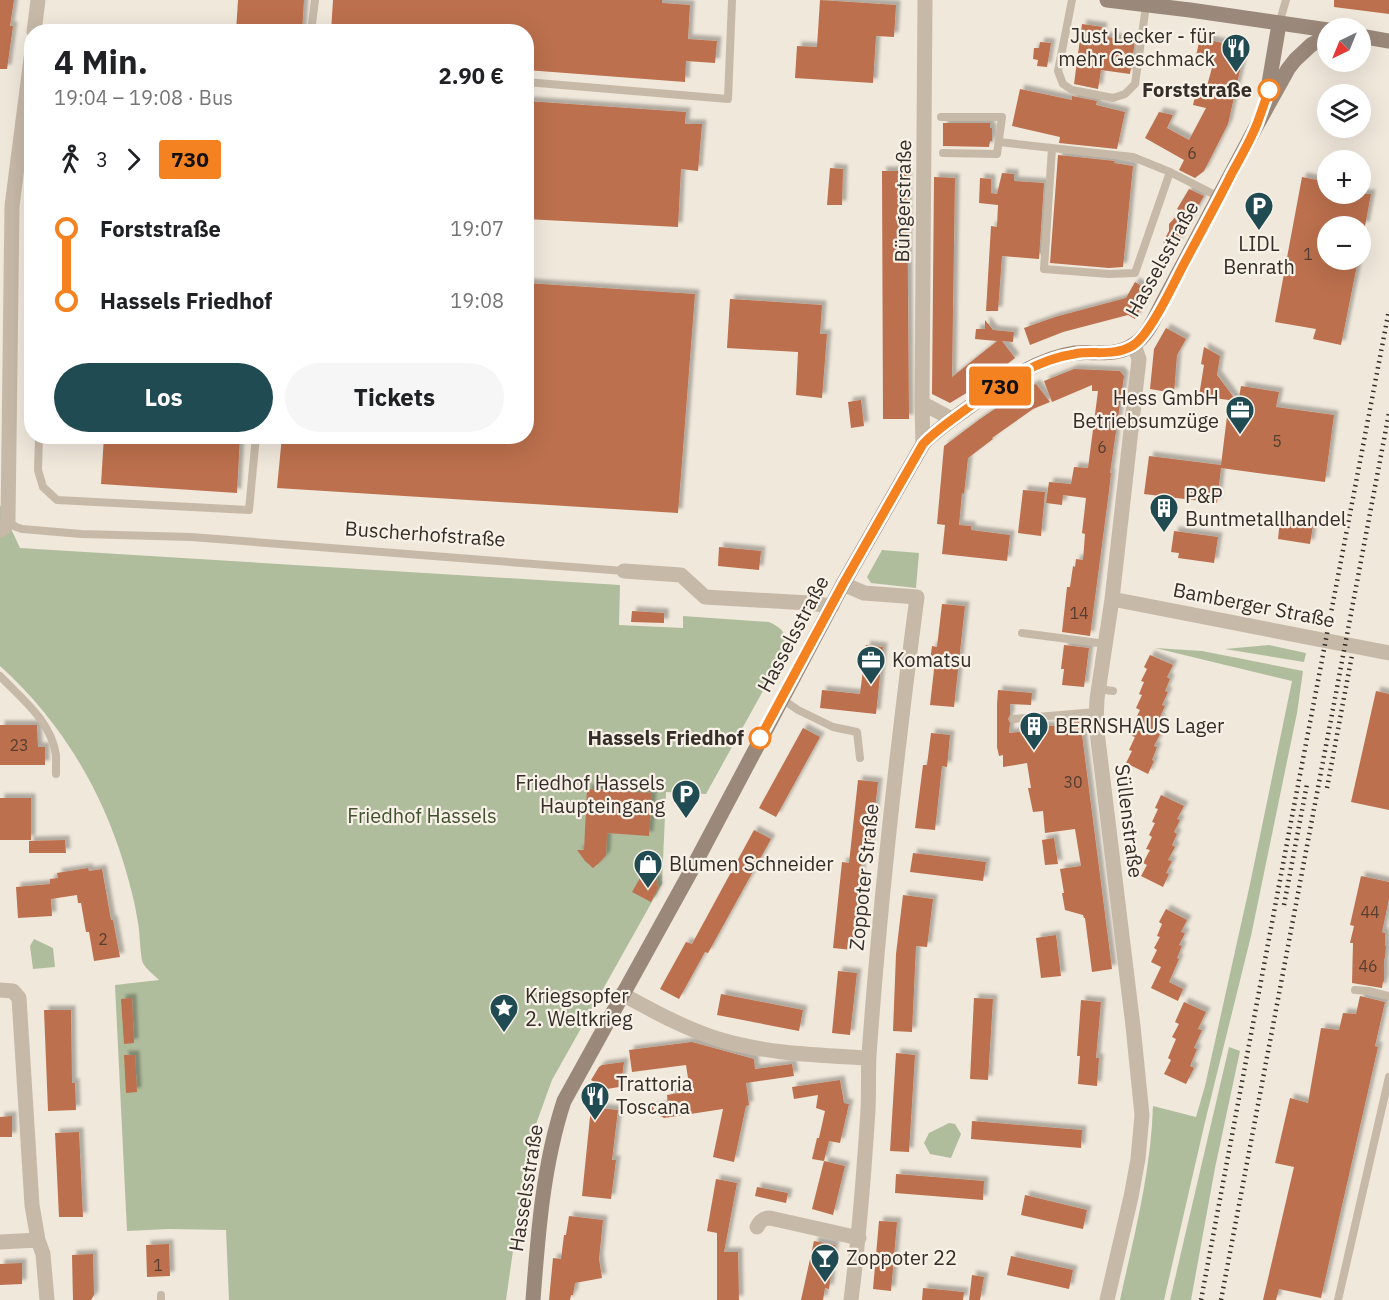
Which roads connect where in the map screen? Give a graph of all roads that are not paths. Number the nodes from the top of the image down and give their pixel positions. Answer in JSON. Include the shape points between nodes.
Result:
{"nodes":[{"id":1,"x":38,"y":0,"type":"edge"},
{"id":2,"x":315,"y":0,"type":"edge"},
{"id":3,"x":732,"y":0,"type":"edge"},
{"id":4,"x":925,"y":0,"type":"edge"},
{"id":5,"x":1072,"y":0,"type":"edge"},
{"id":6,"x":1107,"y":0,"type":"edge"},
{"id":7,"x":1286,"y":0,"type":"edge"},
{"id":8,"x":1146,"y":6,"type":"junction"},
{"id":9,"x":35,"y":24,"type":"edge"},
{"id":10,"x":312,"y":24,"type":"edge"},
{"id":11,"x":1280,"y":24,"type":"junction"},
{"id":12,"x":1317,"y":29,"type":"edge"},
{"id":13,"x":1371,"y":38,"type":"edge"},
{"id":14,"x":1389,"y":41,"type":"edge"},
{"id":15,"x":1317,"y":42,"type":"edge"},
{"id":16,"x":534,"y":83,"type":"edge"},
{"id":17,"x":24,"y":113,"type":"edge"},
{"id":18,"x":941,"y":117,"type":"dead end"},
{"id":19,"x":1257,"y":125,"type":"junction"},
{"id":20,"x":999,"y":142,"type":"junction"},
{"id":21,"x":1052,"y":148,"type":"junction"},
{"id":22,"x":943,"y":153,"type":"dead end"},
{"id":23,"x":1170,"y":172,"type":"junction"},
{"id":24,"x":1219,"y":197,"type":"junction"},
{"id":25,"x":1134,"y":345,"type":"junction"},
{"id":26,"x":922,"y":403,"type":"junction"},
{"id":27,"x":952,"y":419,"type":"junction"},
{"id":28,"x":39,"y":444,"type":"edge"},
{"id":29,"x":255,"y":444,"type":"edge"},
{"id":30,"x":923,"y":444,"type":"junction"},
{"id":31,"x":4,"y":526,"type":"edge"},
{"id":32,"x":624,"y":571,"type":"joint"},
{"id":33,"x":843,"y":584,"type":"junction"},
{"id":34,"x":1112,"y":599,"type":"junction"},
{"id":35,"x":832,"y":606,"type":"junction"},
{"id":36,"x":1022,"y":633,"type":"dead end"},
{"id":37,"x":1106,"y":644,"type":"junction"},
{"id":38,"x":1389,"y":653,"type":"edge"},
{"id":39,"x":0,"y":676,"type":"edge"},
{"id":40,"x":782,"y":699,"type":"junction"},
{"id":41,"x":1096,"y":712,"type":"junction"},
{"id":42,"x":1014,"y":719,"type":"dead end"},
{"id":43,"x":860,"y":758,"type":"dead end"},
{"id":44,"x":56,"y":774,"type":"dead end"},
{"id":45,"x":0,"y":990,"type":"edge"},
{"id":46,"x":1355,"y":990,"type":"dead end"},
{"id":47,"x":622,"y":994,"type":"junction"},
{"id":48,"x":1389,"y":996,"type":"edge"},
{"id":49,"x":869,"y":1058,"type":"junction"},
{"id":50,"x":1389,"y":1077,"type":"edge"},
{"id":51,"x":757,"y":1227,"type":"dead end"},
{"id":52,"x":859,"y":1238,"type":"junction"},
{"id":53,"x":38,"y":1240,"type":"junction"},
{"id":54,"x":0,"y":1242,"type":"edge"},
{"id":55,"x":47,"y":1300,"type":"edge"},
{"id":56,"x":533,"y":1300,"type":"edge"},
{"id":57,"x":851,"y":1300,"type":"edge"},
{"id":58,"x":1107,"y":1300,"type":"edge"},
{"id":59,"x":1338,"y":1300,"type":"edge"}],
"edges":[{"from":1,"to":9,"type":"street"},
{"from":2,"to":10,"type":"lane"},
{"from":3,"to":16,"type":"lane","via":[[728,99]]},
{"from":4,"to":26,"type":"street","name":"Büngerstraße"},
{"from":5,"to":8,"type":"lane","via":[[1058,71],[1060,78],[1072,90],[1113,98],[1125,94],[1135,84]]},
{"from":6,"to":8,"type":"street"},
{"from":7,"to":11,"type":"lane"},
{"from":8,"to":11,"type":"street"},
{"from":11,"to":12,"type":"street"},
{"from":11,"to":19,"type":"street","name":"Hasselsstraße","via":[[1269,90]]},
{"from":13,"to":14,"type":"street"},
{"from":15,"to":19,"type":"street","name":"Hasselsstraße","via":[[1295,60]]},
{"from":17,"to":31,"type":"street","via":[[12,206]]},
{"from":18,"to":20,"type":"lane","via":[[1002,117]]},
{"from":19,"to":24,"type":"street","name":"Hasselsstraße"},
{"from":20,"to":21,"type":"lane"},
{"from":20,"to":22,"type":"lane","via":[[997,154]]},
{"from":21,"to":23,"type":"lane","via":[[1133,157]]},
{"from":21,"to":23,"type":"lane","via":[[1044,269],[1135,273]]},
{"from":23,"to":24,"type":"lane"},
{"from":24,"to":25,"type":"street","name":"Hasselsstraße","via":[[1149,328]]},
{"from":25,"to":27,"type":"street","name":"Hasselsstraße","via":[[1118,352],[1074,353],[1049,360],[1002,384]]},
{"from":25,"to":34,"type":"street","name":"Süllenstraße","via":[[1139,359]]},
{"from":26,"to":27,"type":"street"},
{"from":26,"to":30,"type":"street","name":"Büngerstraße"},
{"from":27,"to":30,"type":"street","name":"Hasselsstraße"},
{"from":28,"to":29,"type":"lane","via":[[38,470],[43,487],[57,500],[249,510]]},
{"from":30,"to":33,"type":"street","name":"Hasselsstraße"},
{"from":31,"to":32,"type":"lane","name":"Buscherhofstraße"},
{"from":32,"to":35,"type":"street","name":"Buscherhofstraße","via":[[681,575],[705,597]]},
{"from":33,"to":35,"type":"street","name":"Hasselsstraße"},
{"from":33,"to":49,"type":"street","name":"Zoppoter Straße","via":[[864,593],[917,597]]},
{"from":34,"to":37,"type":"street","name":"Süllenstraße"},
{"from":34,"to":38,"type":"street","name":"Bamberger Straße"},
{"from":35,"to":40,"type":"street","name":"Hasselsstraße"},
{"from":36,"to":37,"type":"lane"},
{"from":37,"to":41,"type":"street","name":"Süllenstraße","via":[[1106,690]]},
{"from":39,"to":44,"type":"lane","via":[[39,716],[49,732],[56,755]]},
{"from":40,"to":43,"type":"lane","via":[[833,727],[857,732]]},
{"from":40,"to":47,"type":"street","name":"Hasselsstraße"},
{"from":41,"to":42,"type":"lane"},
{"from":41,"to":58,"type":"street","name":"Süllenstraße","via":[[1142,1115],[1131,1197]]},
{"from":45,"to":53,"type":"street","via":[[9,989],[17,994],[20,1003],[32,1205]]},
{"from":46,"to":48,"type":"lane"},
{"from":47,"to":49,"type":"street","via":[[681,1025],[719,1039],[799,1053]]},
{"from":47,"to":56,"type":"street","name":"Hasselsstraße","via":[[564,1101],[554,1131]]},
{"from":49,"to":52,"type":"street","name":"Zoppoter Straße"},
{"from":50,"to":59,"type":"lane"},
{"from":51,"to":52,"type":"street","via":[[761,1220],[770,1218]]},
{"from":52,"to":57,"type":"street","name":"Zoppoter Straße"},
{"from":53,"to":54,"type":"street"},
{"from":53,"to":55,"type":"street"}]}
